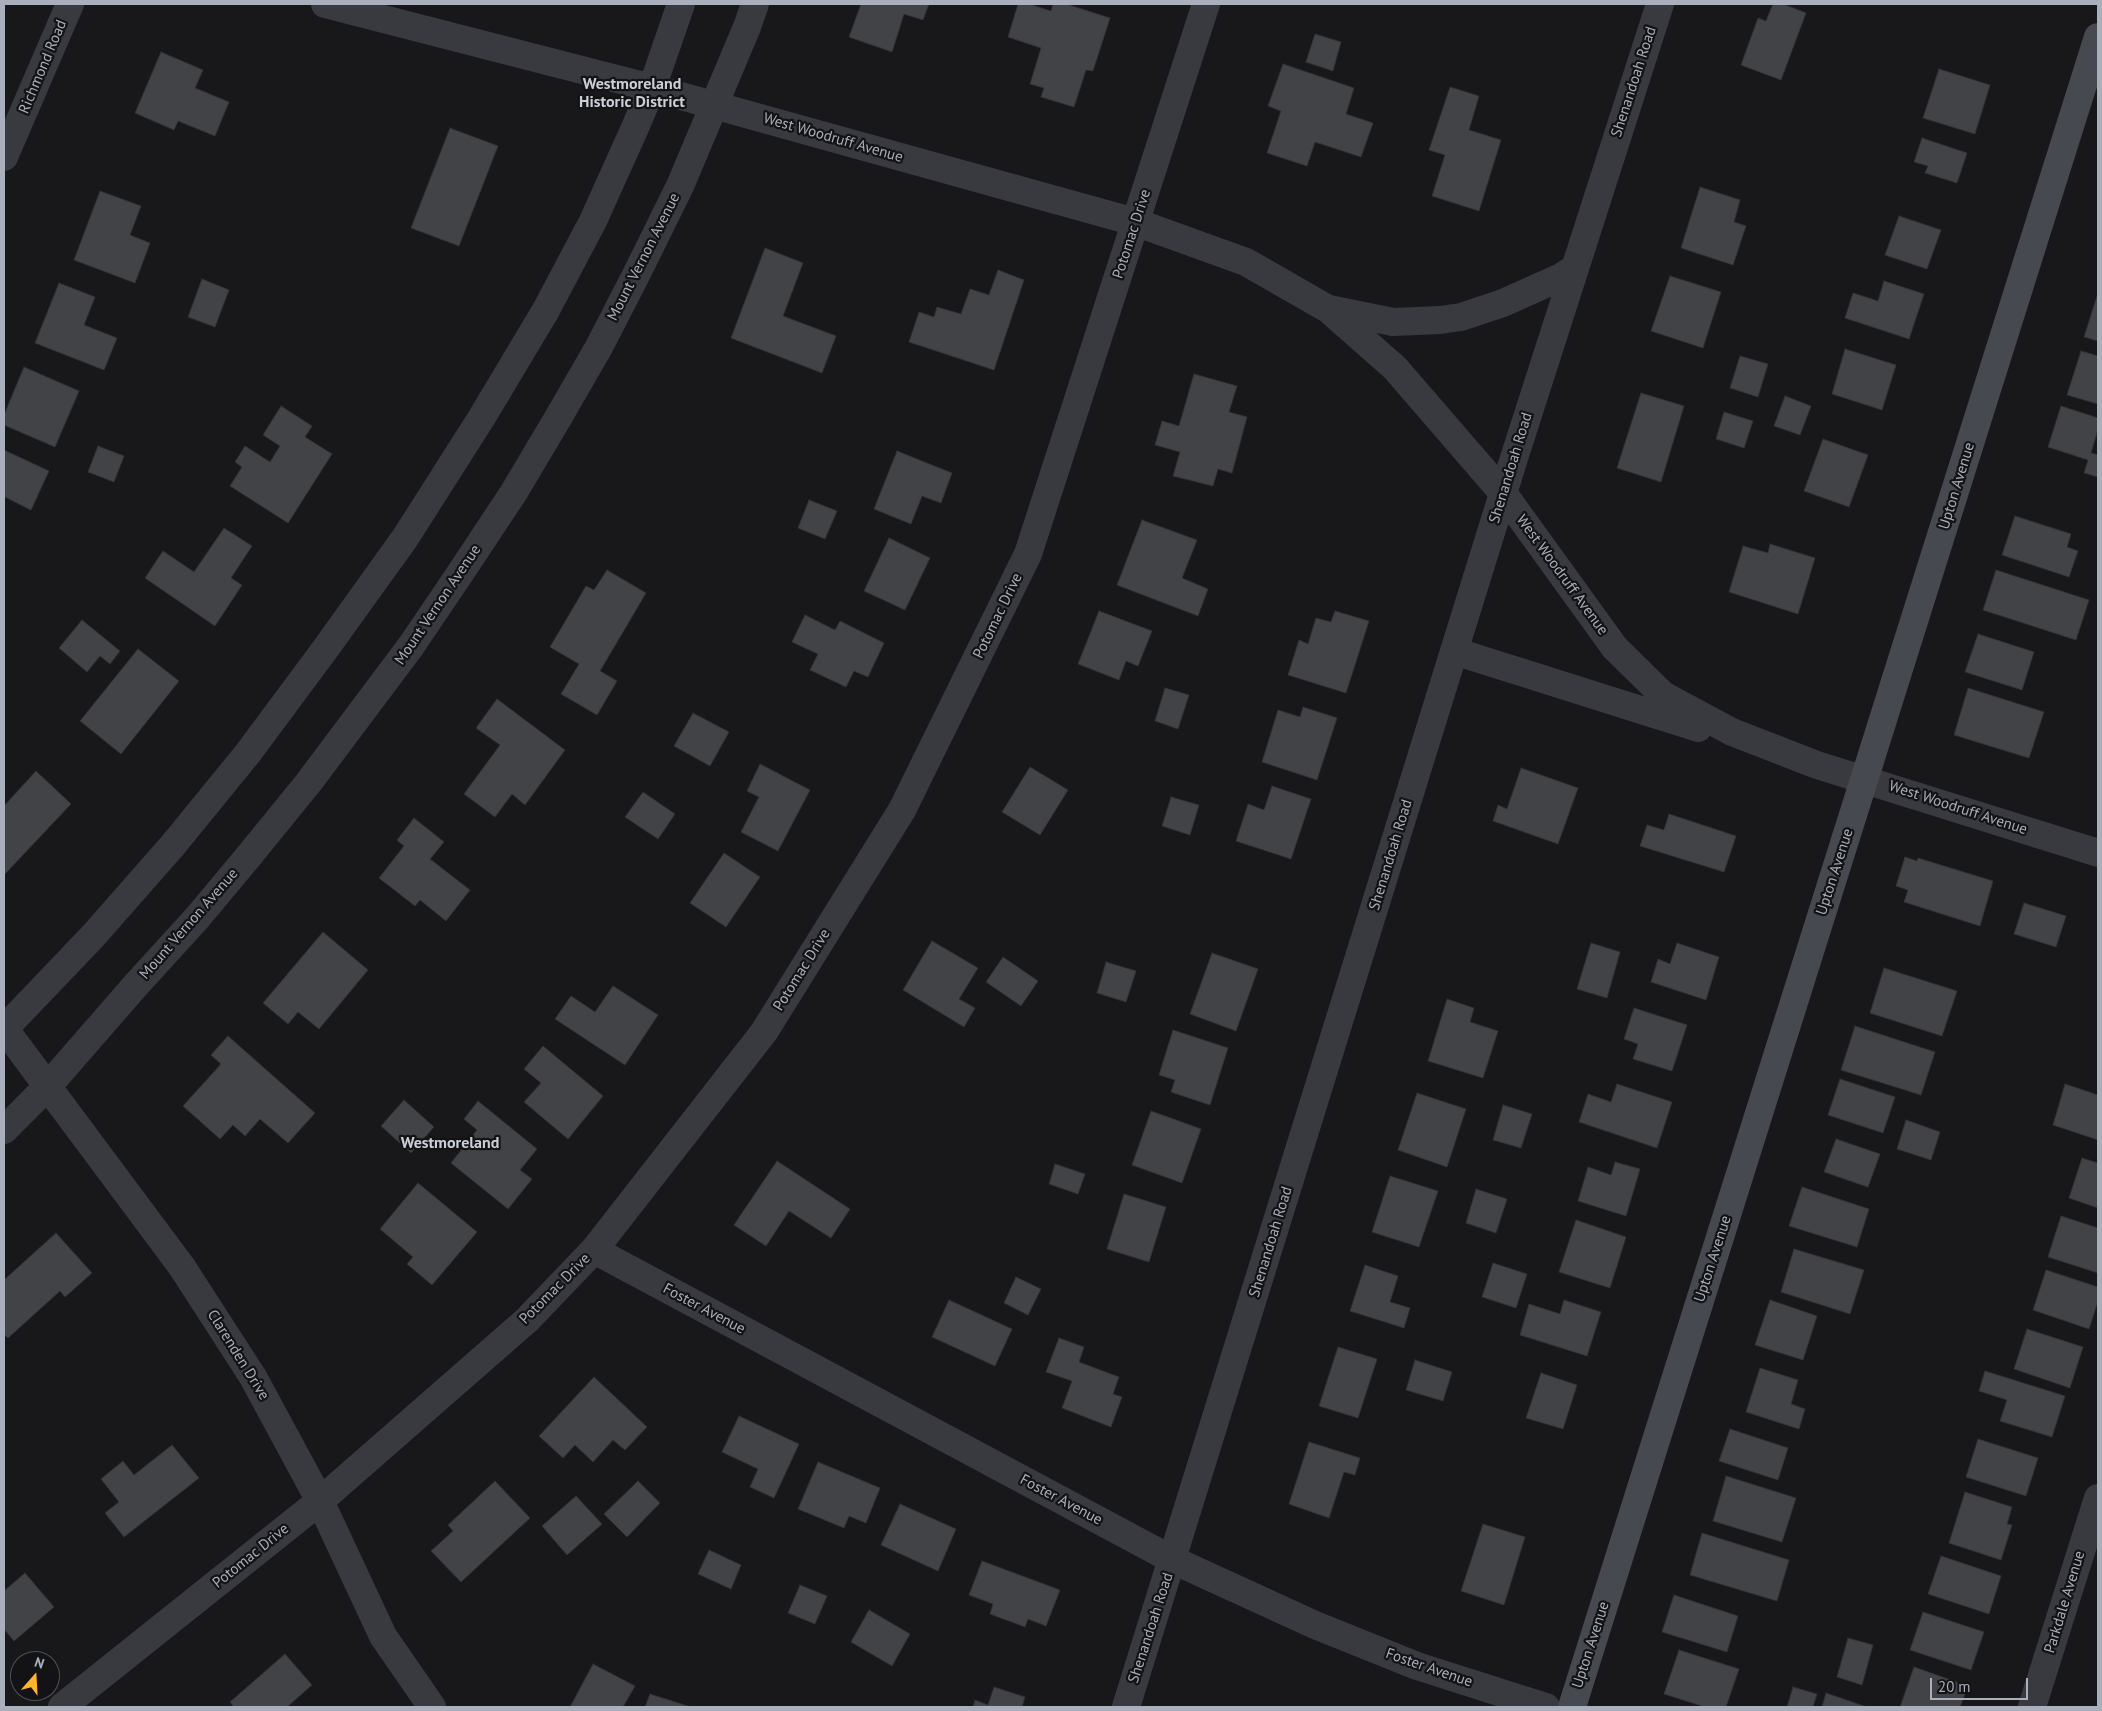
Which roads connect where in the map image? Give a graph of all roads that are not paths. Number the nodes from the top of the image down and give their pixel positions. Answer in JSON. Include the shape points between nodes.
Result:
{"nodes":[{"id":1,"x":70,"y":4,"type":"edge"},
{"id":2,"x":326,"y":4,"type":"edge"},
{"id":3,"x":681,"y":4,"type":"edge"},
{"id":4,"x":754,"y":4,"type":"edge"},
{"id":5,"x":1206,"y":4,"type":"edge"},
{"id":6,"x":1660,"y":4,"type":"edge"},
{"id":7,"x":2098,"y":38,"type":"edge"},
{"id":8,"x":652,"y":88,"type":"junction"},
{"id":9,"x":715,"y":105,"type":"junction"},
{"id":10,"x":4,"y":158,"type":"edge"},
{"id":11,"x":1135,"y":222,"type":"junction"},
{"id":12,"x":1574,"y":269,"type":"junction"},
{"id":13,"x":1328,"y":309,"type":"junction"},
{"id":14,"x":1503,"y":493,"type":"junction"},
{"id":15,"x":1454,"y":652,"type":"junction"},
{"id":16,"x":1817,"y":765,"type":"junction"},
{"id":17,"x":1865,"y":779,"type":"junction"},
{"id":18,"x":2098,"y":853,"type":"edge"},
{"id":19,"x":4,"y":1028,"type":"edge"},
{"id":20,"x":48,"y":1086,"type":"junction"},
{"id":21,"x":4,"y":1130,"type":"edge"},
{"id":22,"x":594,"y":1250,"type":"junction"},
{"id":23,"x":2098,"y":1498,"type":"edge"},
{"id":24,"x":320,"y":1500,"type":"junction"},
{"id":25,"x":1172,"y":1560,"type":"junction"},
{"id":26,"x":62,"y":1707,"type":"edge"},
{"id":27,"x":432,"y":1707,"type":"edge"},
{"id":28,"x":1126,"y":1707,"type":"edge"},
{"id":29,"x":1546,"y":1707,"type":"edge"},
{"id":30,"x":1572,"y":1707,"type":"edge"},
{"id":31,"x":2032,"y":1707,"type":"edge"}],
"edges":[{"from":1,"to":10,"type":"street","name":"Richmond Road"},
{"from":2,"to":8,"type":"street","name":"West Woodruff Avenue"},
{"from":3,"to":8,"type":"street"},
{"from":4,"to":9,"type":"street","name":"Mount Vernon Avenue"},
{"from":5,"to":11,"type":"street","name":"Potomac Drive"},
{"from":6,"to":12,"type":"street","name":"Shenandoah Road"},
{"from":7,"to":17,"type":"street","name":"Upton Avenue"},
{"from":8,"to":9,"type":"street","name":"West Woodruff Avenue"},
{"from":8,"to":19,"type":"street","via":[[593,221],[546,310],[405,538],[248,753],[179,838],[93,936]]},
{"from":9,"to":11,"type":"street","name":"West Woodruff Avenue"},
{"from":9,"to":20,"type":"street","name":"Mount Vernon Avenue","via":[[680,186],[594,354],[514,492],[416,638],[309,782],[222,888]]},
{"from":11,"to":13,"type":"street","name":"West Woodruff Avenue","via":[[1246,262]]},
{"from":11,"to":22,"type":"street","name":"Potomac Drive","via":[[1028,554],[902,810],[764,1032]]},
{"from":12,"to":13,"type":"street","name":"West Woodruff Avenue","via":[[1503,303],[1461,317],[1393,322]]},
{"from":12,"to":14,"type":"street","name":"Shenandoah Road"},
{"from":13,"to":14,"type":"street","name":"West Woodruff Avenue","via":[[1395,368]]},
{"from":14,"to":15,"type":"street","name":"Shenandoah Road"},
{"from":14,"to":16,"type":"street","name":"West Woodruff Avenue","via":[[1615,648],[1663,695],[1732,732]]},
{"from":15,"to":16,"type":"street","name":"West Woodruff Avenue"},
{"from":15,"to":25,"type":"street","name":"Shenandoah Road"},
{"from":16,"to":17,"type":"street","name":"West Woodruff Avenue"},
{"from":17,"to":18,"type":"street","name":"West Woodruff Avenue"},
{"from":17,"to":30,"type":"street","name":"Upton Avenue"},
{"from":19,"to":20,"type":"street","name":"Clarenden Drive"},
{"from":20,"to":21,"type":"street","name":"Mount Vernon Avenue"},
{"from":20,"to":24,"type":"street","name":"Clarenden Drive","via":[[187,1275],[253,1377]]},
{"from":22,"to":24,"type":"street","name":"Potomac Drive","via":[[527,1320]]},
{"from":22,"to":25,"type":"street","name":"Foster Avenue"},
{"from":23,"to":31,"type":"street","name":"Parkdale Avenue"},
{"from":24,"to":26,"type":"street","name":"Potomac Drive"},
{"from":24,"to":27,"type":"street","name":"Clarenden Drive","via":[[383,1636]]},
{"from":25,"to":28,"type":"street","name":"Shenandoah Road"},
{"from":25,"to":29,"type":"street","name":"Foster Avenue","via":[[1315,1625],[1417,1666]]}]}
